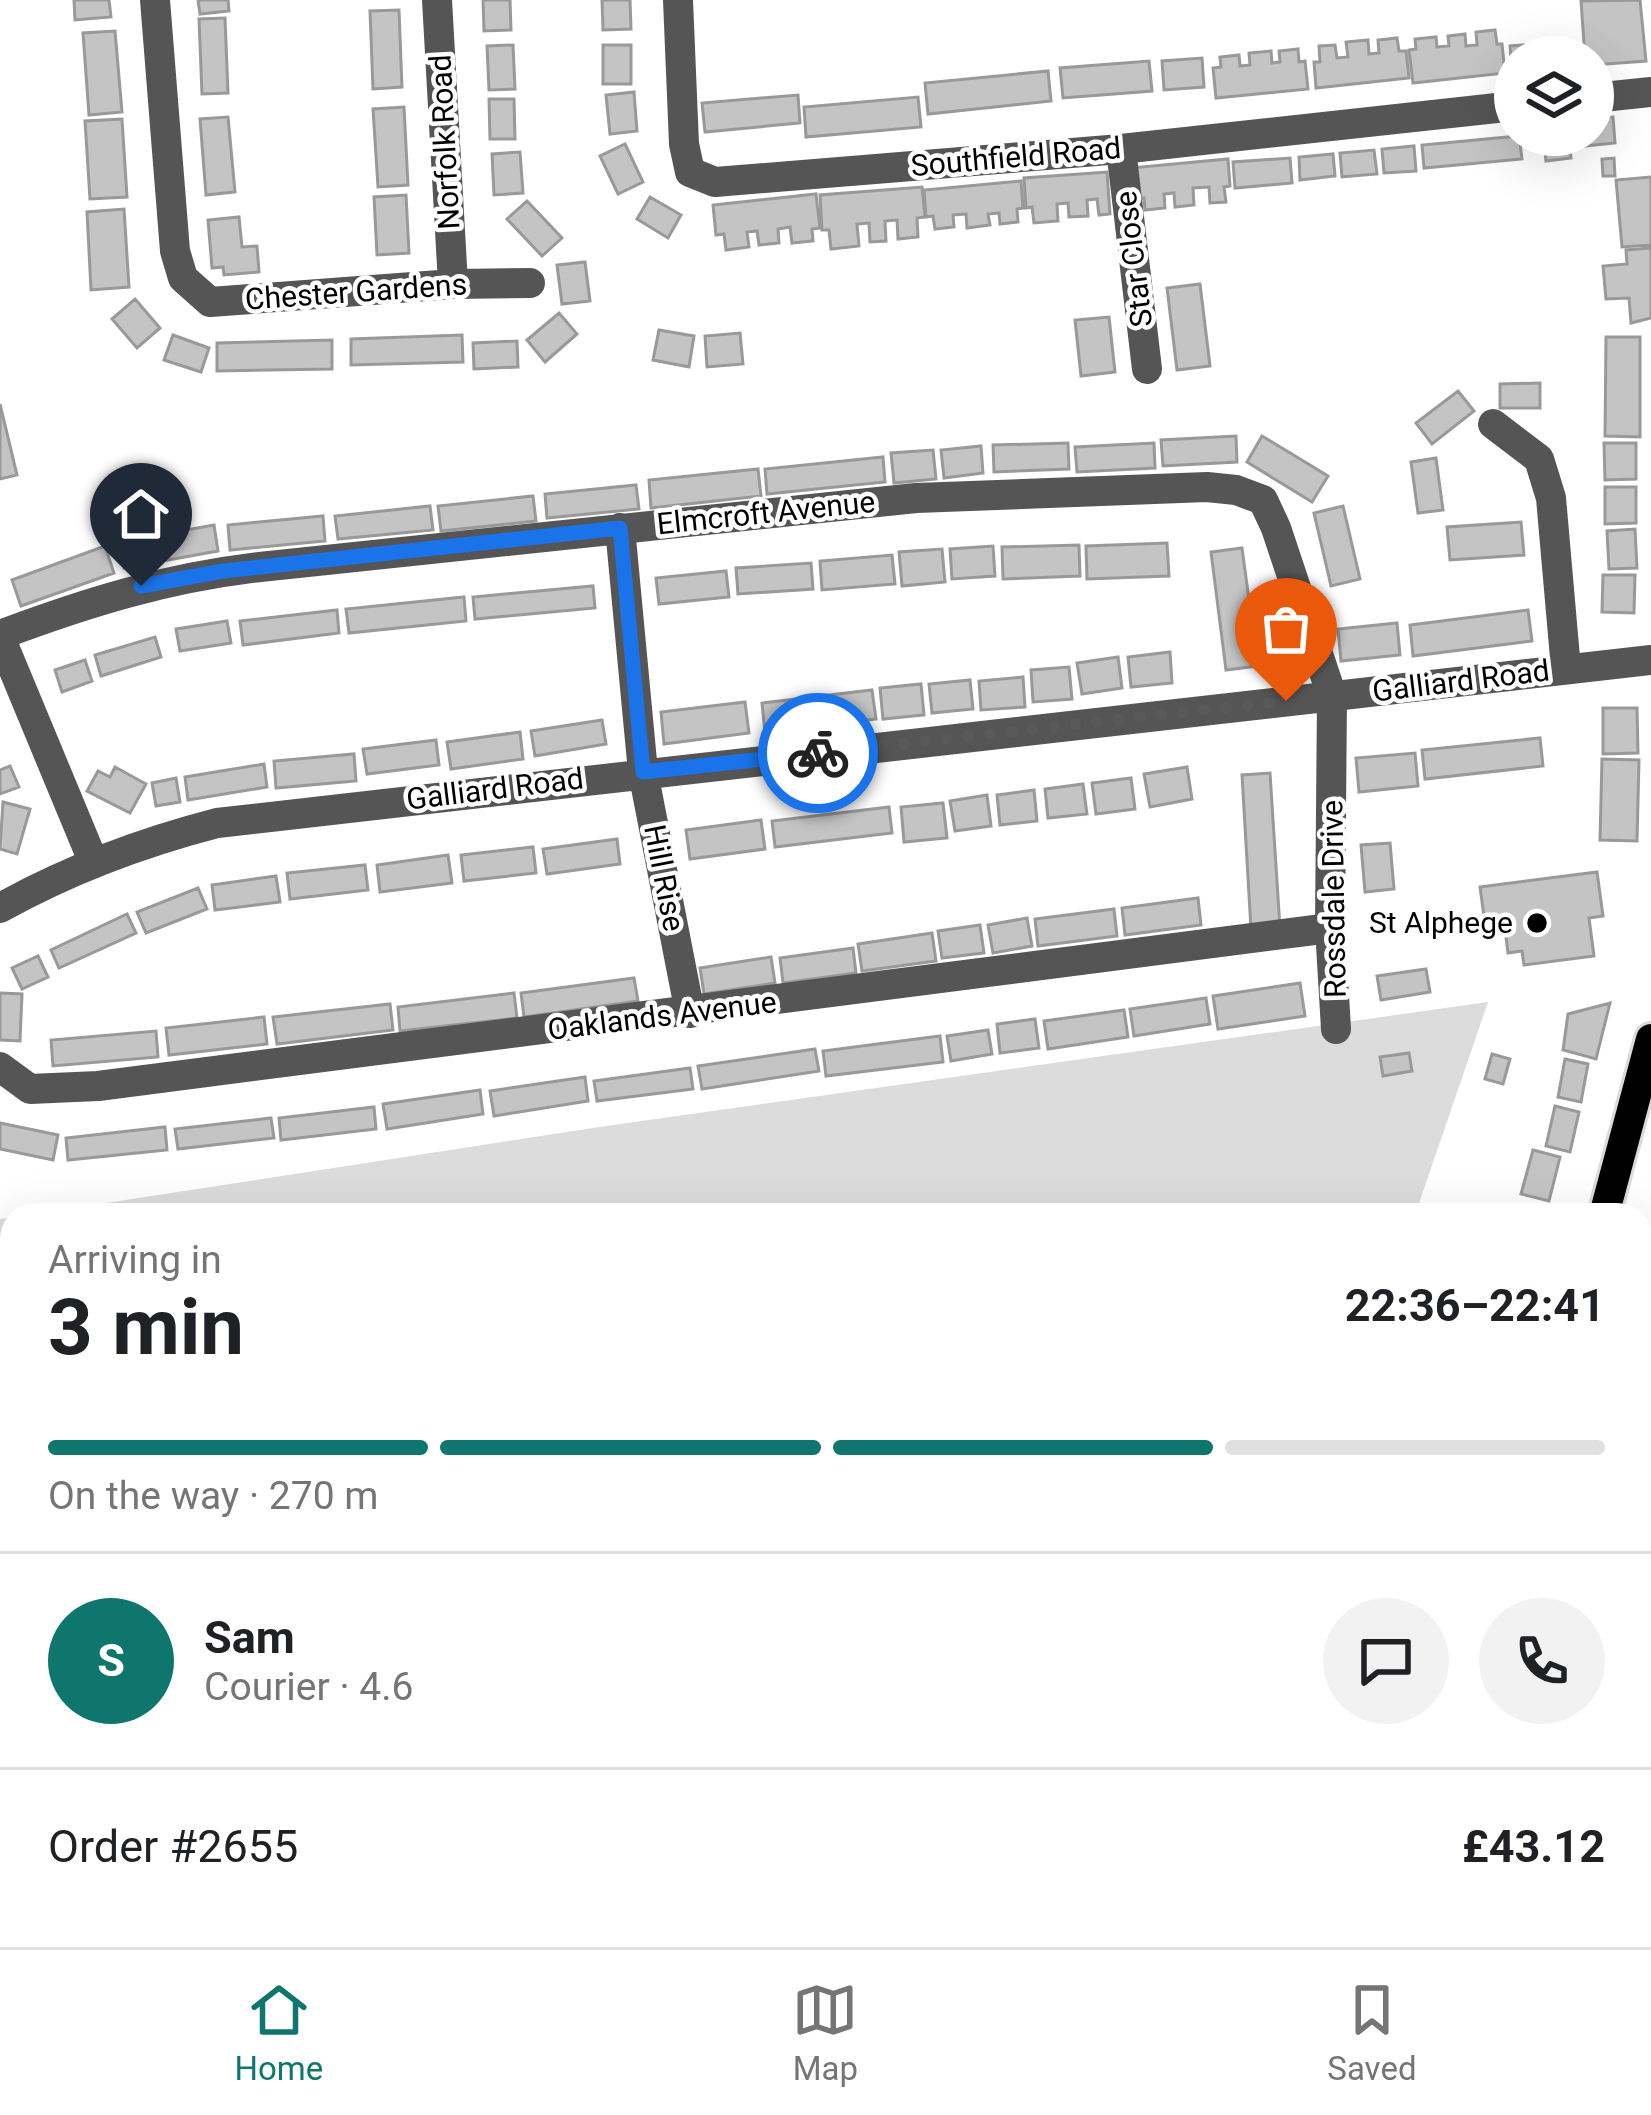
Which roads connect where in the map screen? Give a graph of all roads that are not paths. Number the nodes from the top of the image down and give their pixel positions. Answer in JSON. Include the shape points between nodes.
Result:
{"nodes":[{"id":1,"x":155,"y":0,"type":"edge"},
{"id":2,"x":437,"y":0,"type":"edge"},
{"id":3,"x":678,"y":0,"type":"edge"},
{"id":4,"x":1651,"y":92,"type":"edge"},
{"id":5,"x":1614,"y":96,"type":"edge"},
{"id":6,"x":1494,"y":108,"type":"edge"},
{"id":7,"x":1121,"y":149,"type":"junction"},
{"id":8,"x":530,"y":283,"type":"dead end"},
{"id":9,"x":453,"y":284,"type":"junction"},
{"id":10,"x":1147,"y":369,"type":"dead end"},
{"id":11,"x":1493,"y":424,"type":"dead end"},
{"id":12,"x":620,"y":528,"type":"junction"},
{"id":13,"x":0,"y":636,"type":"edge"},
{"id":14,"x":1651,"y":660,"type":"edge"},
{"id":15,"x":1566,"y":670,"type":"junction"},
{"id":16,"x":1332,"y":696,"type":"junction"},
{"id":17,"x":643,"y":772,"type":"junction"},
{"id":18,"x":93,"y":861,"type":"junction"},
{"id":19,"x":0,"y":908,"type":"edge"},
{"id":20,"x":1330,"y":928,"type":"junction"},
{"id":21,"x":689,"y":1013,"type":"junction"},
{"id":22,"x":1336,"y":1029,"type":"dead end"},
{"id":23,"x":1651,"y":1039,"type":"edge"},
{"id":24,"x":0,"y":1067,"type":"edge"},
{"id":25,"x":1607,"y":1203,"type":"edge"}],
"edges":[{"from":1,"to":9,"type":"street","name":"Chester Gardens","via":[[183,278],[210,302]]},
{"from":2,"to":9,"type":"street","name":"Norfolk Road"},
{"from":3,"to":7,"type":"street","name":"Southfield Road","via":[[684,144],[690,172],[715,182]]},
{"from":4,"to":5,"type":"street"},
{"from":6,"to":7,"type":"street","name":"Southfield Road"},
{"from":7,"to":10,"type":"street","name":"Star Close"},
{"from":8,"to":9,"type":"street","name":"Chester Gardens"},
{"from":11,"to":15,"type":"street","via":[[1539,459],[1551,498]]},
{"from":12,"to":13,"type":"street","name":"Elmcroft Avenue","via":[[187,575]]},
{"from":12,"to":16,"type":"street","name":"Elmcroft Avenue","via":[[916,498],[1236,490],[1263,500]]},
{"from":12,"to":17,"type":"street","name":"Hill Rise"},
{"from":13,"to":18,"type":"street"},
{"from":14,"to":15,"type":"street","name":"Galliard Road"},
{"from":15,"to":16,"type":"street","name":"Galliard Road"},
{"from":16,"to":17,"type":"street","name":"Galliard Road"},
{"from":16,"to":20,"type":"street","name":"Rossdale Drive"},
{"from":17,"to":18,"type":"street","name":"Galliard Road","via":[[217,823]]},
{"from":17,"to":21,"type":"street","name":"Hill Rise"},
{"from":18,"to":19,"type":"street","name":"Galliard Road"},
{"from":20,"to":21,"type":"street","name":"Oaklands Avenue"},
{"from":20,"to":22,"type":"street","name":"Rossdale Drive"},
{"from":21,"to":24,"type":"street","name":"Oaklands Avenue","via":[[98,1086],[30,1089]]},
{"from":23,"to":25,"type":"main road"}]}
